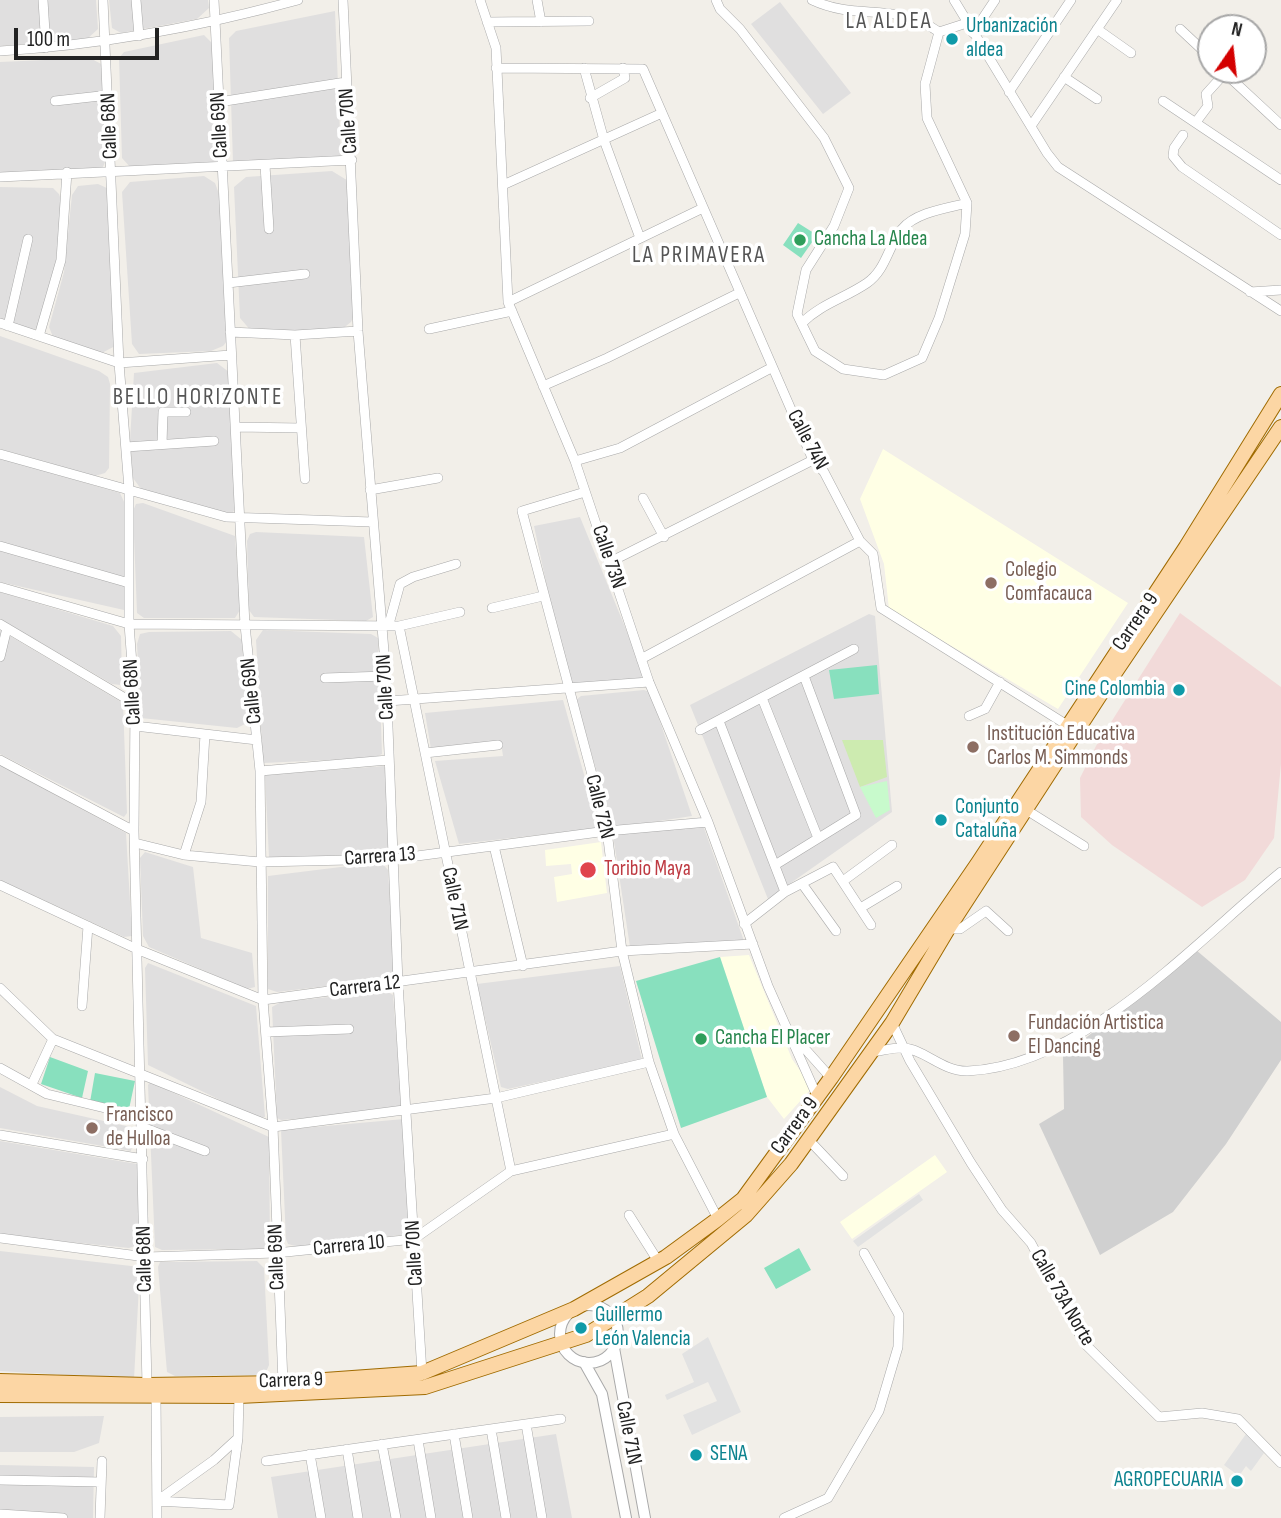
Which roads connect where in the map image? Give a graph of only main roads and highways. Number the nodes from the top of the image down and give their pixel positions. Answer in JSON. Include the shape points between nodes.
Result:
{"nodes":[{"id":1,"x":1281,"y":394,"type":"edge"},
{"id":2,"x":1281,"y":427,"type":"edge"},
{"id":3,"x":831,"y":1078,"type":"junction"},
{"id":4,"x":808,"y":1139,"type":"junction"},
{"id":5,"x":0,"y":1381,"type":"edge"},
{"id":6,"x":151,"y":1390,"type":"junction"},
{"id":7,"x":0,"y":1395,"type":"edge"}],
"edges":[{"from":1,"to":3,"type":"main road","name":"Carrera 9","via":[[1186,547]]},
{"from":2,"to":4,"type":"main road","name":"Carrera 9","via":[[948,929],[892,1023]]},
{"from":3,"to":4,"type":"main road","via":[[832,1091],[813,1120]]},
{"from":3,"to":6,"type":"main road","name":"Carrera 9","via":[[743,1199],[658,1261],[574,1308],[422,1373]]},
{"from":4,"to":6,"type":"main road","name":"Carrera 9","via":[[746,1216],[614,1320],[562,1345],[425,1387],[239,1396]]},
{"from":5,"to":6,"type":"main road","name":"Carrera 9"},
{"from":6,"to":7,"type":"main road","name":"Carrera 9"}]}
